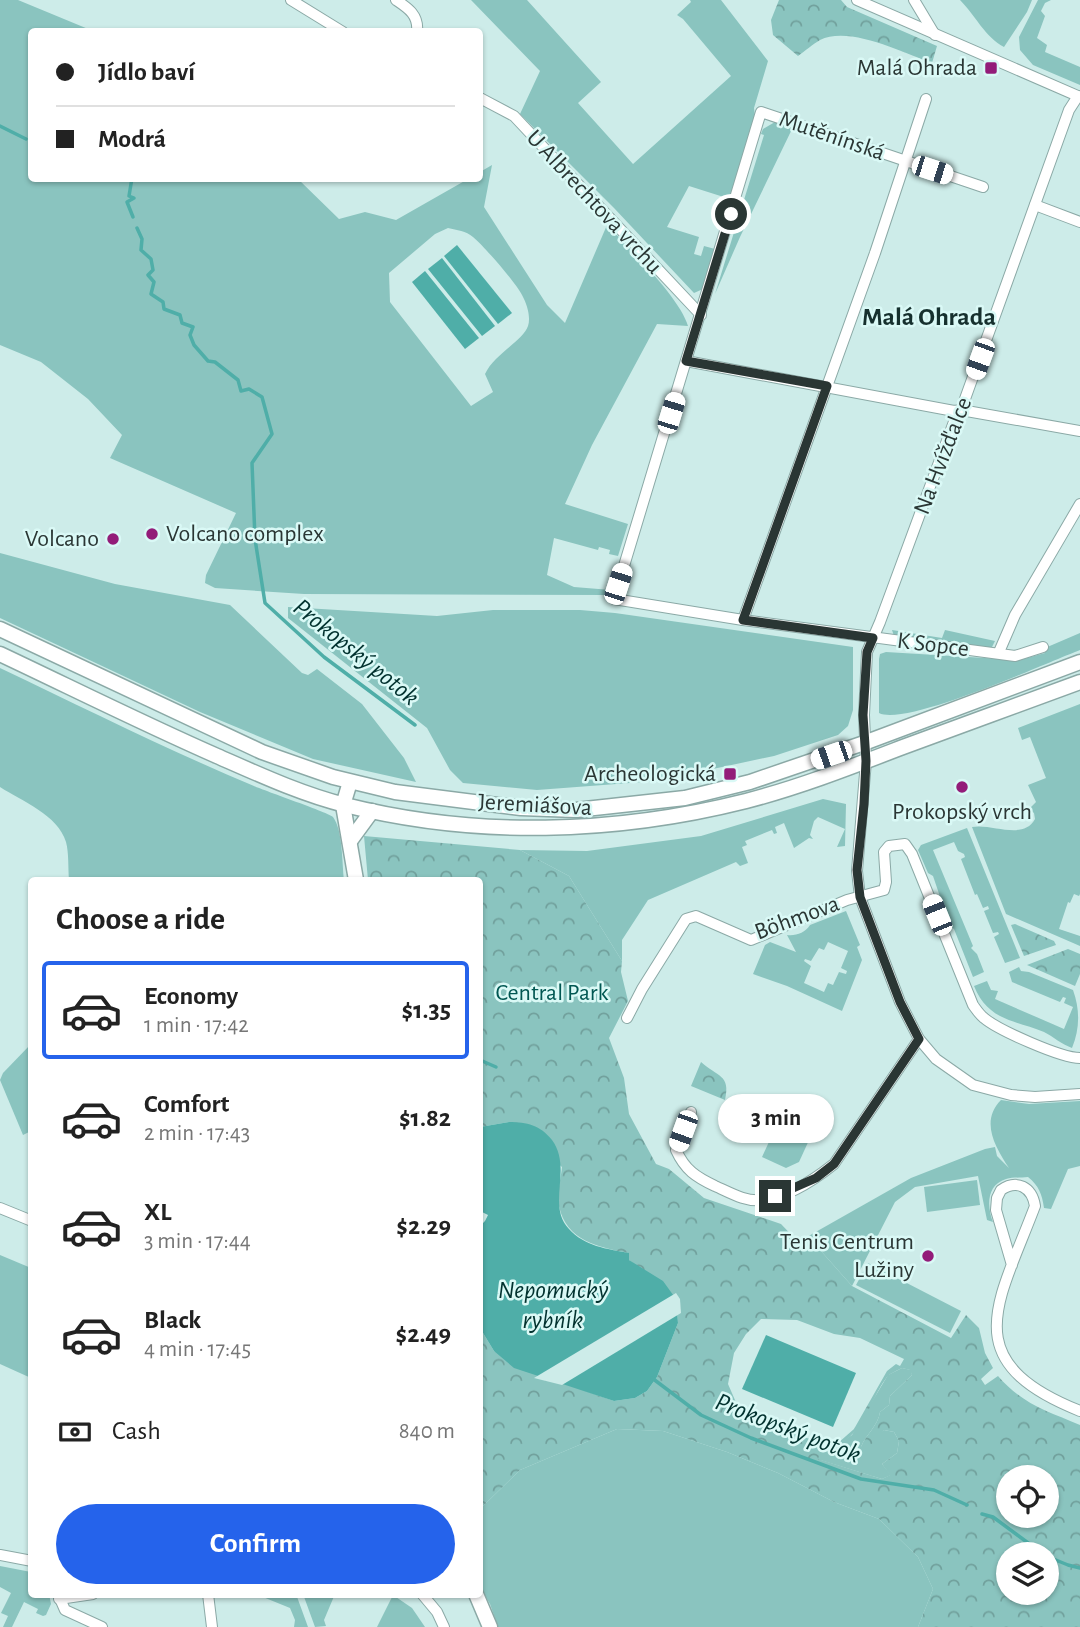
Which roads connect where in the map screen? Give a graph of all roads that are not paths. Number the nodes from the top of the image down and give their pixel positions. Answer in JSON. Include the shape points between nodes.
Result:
{"nodes":[{"id":1,"x":291,"y":0,"type":"edge"},
{"id":2,"x":396,"y":0,"type":"edge"},
{"id":3,"x":857,"y":0,"type":"edge"},
{"id":4,"x":914,"y":0,"type":"edge"},
{"id":5,"x":336,"y":28,"type":"edge"},
{"id":6,"x":417,"y":28,"type":"edge"},
{"id":7,"x":935,"y":35,"type":"junction"},
{"id":8,"x":1079,"y":97,"type":"edge"},
{"id":9,"x":926,"y":99,"type":"dead end"},
{"id":10,"x":483,"y":100,"type":"edge"},
{"id":11,"x":906,"y":162,"type":"junction"},
{"id":12,"x":983,"y":187,"type":"dead end"},
{"id":13,"x":1035,"y":205,"type":"junction"},
{"id":14,"x":1080,"y":222,"type":"edge"},
{"id":15,"x":701,"y":315,"type":"junction"},
{"id":16,"x":686,"y":361,"type":"junction"},
{"id":17,"x":827,"y":386,"type":"junction"},
{"id":18,"x":961,"y":410,"type":"junction"},
{"id":19,"x":1080,"y":431,"type":"edge"},
{"id":20,"x":1080,"y":504,"type":"edge"},
{"id":21,"x":743,"y":620,"type":"junction"},
{"id":22,"x":0,"y":629,"type":"edge"},
{"id":23,"x":873,"y":638,"type":"junction"},
{"id":24,"x":1043,"y":647,"type":"dead end"},
{"id":25,"x":999,"y":652,"type":"junction"},
{"id":26,"x":0,"y":654,"type":"edge"},
{"id":27,"x":1080,"y":662,"type":"edge"},
{"id":28,"x":1080,"y":682,"type":"edge"},
{"id":29,"x":864,"y":743,"type":"junction"},
{"id":30,"x":866,"y":761,"type":"junction"},
{"id":31,"x":350,"y":782,"type":"junction"},
{"id":32,"x":343,"y":805,"type":"junction"},
{"id":33,"x":372,"y":811,"type":"junction"},
{"id":34,"x":350,"y":841,"type":"junction"},
{"id":35,"x":356,"y":877,"type":"edge"},
{"id":36,"x":860,"y":897,"type":"junction"},
{"id":37,"x":628,"y":1018,"type":"dead end"},
{"id":38,"x":919,"y":1039,"type":"junction"},
{"id":39,"x":1080,"y":1058,"type":"edge"},
{"id":40,"x":1080,"y":1094,"type":"edge"},
{"id":41,"x":691,"y":1112,"type":"dead end"},
{"id":42,"x":0,"y":1208,"type":"edge"},
{"id":43,"x":28,"y":1219,"type":"edge"},
{"id":44,"x":1012,"y":1265,"type":"junction"},
{"id":45,"x":1080,"y":1411,"type":"edge"},
{"id":46,"x":0,"y":1555,"type":"edge"},
{"id":47,"x":28,"y":1560,"type":"edge"},
{"id":48,"x":59,"y":1598,"type":"edge"},
{"id":49,"x":208,"y":1598,"type":"edge"},
{"id":50,"x":425,"y":1598,"type":"edge"},
{"id":51,"x":478,"y":1598,"type":"edge"},
{"id":52,"x":102,"y":1627,"type":"edge"},
{"id":53,"x":212,"y":1627,"type":"edge"},
{"id":54,"x":444,"y":1627,"type":"edge"},
{"id":55,"x":490,"y":1627,"type":"edge"}],
"edges":[{"from":1,"to":5,"type":"street"},
{"from":2,"to":6,"type":"street","via":[[416,17]]},
{"from":3,"to":7,"type":"street"},
{"from":4,"to":7,"type":"street"},
{"from":7,"to":8,"type":"street"},
{"from":8,"to":13,"type":"street","name":"Na Hvížďalce","via":[[1069,110]]},
{"from":9,"to":11,"type":"street"},
{"from":10,"to":15,"type":"street","name":"U Albrechtova vrchu","via":[[514,116]]},
{"from":11,"to":12,"type":"street","name":"Mutěnínská"},
{"from":11,"to":15,"type":"street","name":"Mutěnínská","via":[[761,112]]},
{"from":11,"to":17,"type":"street"},
{"from":13,"to":14,"type":"street"},
{"from":13,"to":18,"type":"street","name":"Na Hvížďalce"},
{"from":15,"to":16,"type":"street"},
{"from":16,"to":17,"type":"street"},
{"from":16,"to":21,"type":"street","name":"K Sopce","via":[[614,599]]},
{"from":17,"to":18,"type":"street"},
{"from":17,"to":21,"type":"street"},
{"from":18,"to":19,"type":"street"},
{"from":18,"to":23,"type":"street","name":"Na Hvížďalce"},
{"from":20,"to":25,"type":"street","via":[[1015,614]]},
{"from":21,"to":23,"type":"street","name":"K Sopce"},
{"from":22,"to":31,"type":"main road","name":"Jeremiášova","via":[[262,752]]},
{"from":23,"to":25,"type":"street","name":"K Sopce"},
{"from":23,"to":29,"type":"street","name":"Na Hvížďalce","via":[[867,652]]},
{"from":24,"to":25,"type":"street","name":"K Sopce","via":[[1015,656]]},
{"from":26,"to":32,"type":"main road","name":"Jeremiášova","via":[[259,775]]},
{"from":27,"to":29,"type":"main road","name":"Jeremiášova"},
{"from":28,"to":30,"type":"main road","name":"Jeremiášova"},
{"from":29,"to":30,"type":"street"},
{"from":29,"to":31,"type":"main road","name":"Jeremiášova","via":[[750,782],[685,798],[586,809],[521,808]]},
{"from":30,"to":33,"type":"main road","name":"Jeremiášova","via":[[829,776],[699,811],[588,827],[518,829]]},
{"from":30,"to":36,"type":"street","via":[[857,870]]},
{"from":31,"to":32,"type":"main road"},
{"from":32,"to":33,"type":"main road","name":"Jeremiášova"},
{"from":32,"to":34,"type":"main road"},
{"from":33,"to":34,"type":"main road"},
{"from":34,"to":35,"type":"main road"},
{"from":36,"to":37,"type":"street","name":"Böhmova","via":[[751,940],[696,916],[686,919]]},
{"from":36,"to":38,"type":"street"},
{"from":36,"to":39,"type":"street","name":"Böhmova","via":[[884,890],[884,852],[889,846],[905,844],[972,1005],[999,1027],[1061,1055]]},
{"from":38,"to":40,"type":"street","via":[[955,1074],[990,1091],[1035,1097]]},
{"from":38,"to":41,"type":"street","via":[[834,1164],[816,1178],[762,1200],[730,1193],[692,1175],[681,1162],[676,1150]]},
{"from":42,"to":43,"type":"street"},
{"from":44,"to":44,"type":"street","via":[[1035,1206],[1031,1192],[1016,1184],[1001,1190],[996,1210]]},
{"from":44,"to":45,"type":"street","via":[[998,1305],[999,1350],[1034,1390]]},
{"from":46,"to":47,"type":"street"},
{"from":48,"to":52,"type":"street","via":[[65,1610]]},
{"from":49,"to":53,"type":"street"},
{"from":50,"to":54,"type":"street"},
{"from":51,"to":55,"type":"main road"}]}
